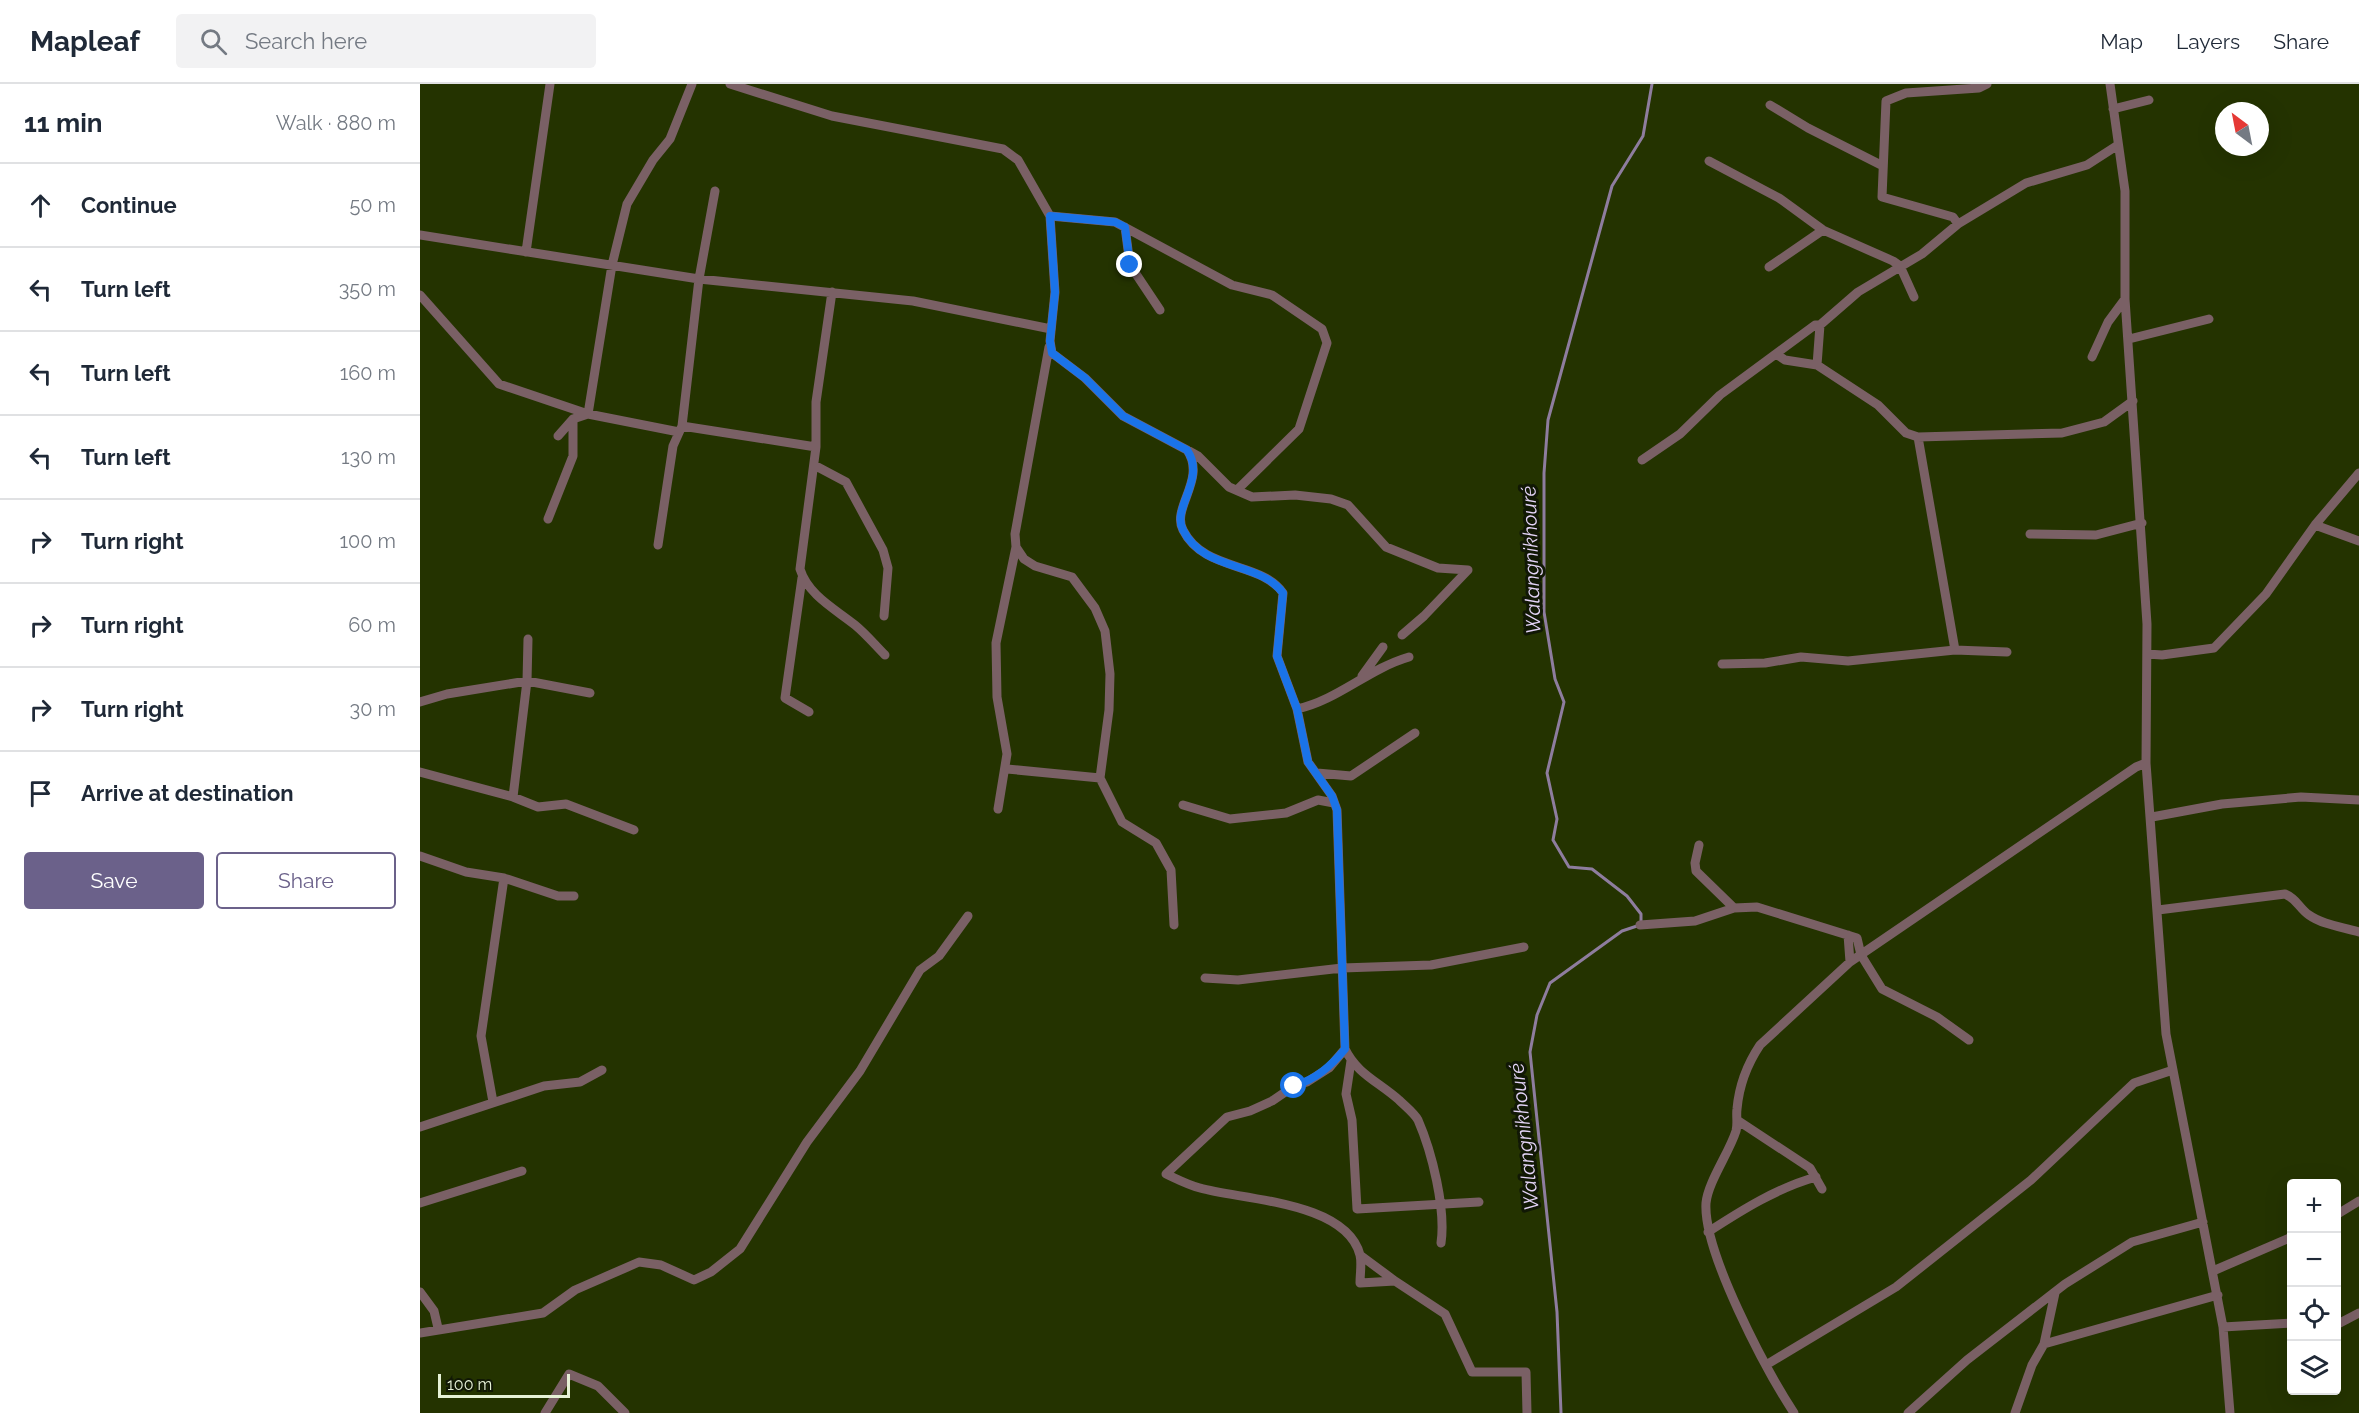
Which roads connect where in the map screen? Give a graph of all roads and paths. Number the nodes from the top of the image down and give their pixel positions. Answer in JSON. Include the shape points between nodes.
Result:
{"nodes":[{"id":1,"x":550,"y":84,"type":"edge"},
{"id":2,"x":692,"y":84,"type":"edge"},
{"id":3,"x":730,"y":84,"type":"edge"},
{"id":4,"x":1987,"y":84,"type":"edge"},
{"id":5,"x":2110,"y":84,"type":"edge"},
{"id":6,"x":2149,"y":100,"type":"dead end"},
{"id":7,"x":1770,"y":105,"type":"dead end"},
{"id":8,"x":2113,"y":109,"type":"junction"},
{"id":9,"x":2118,"y":145,"type":"junction"},
{"id":10,"x":1709,"y":161,"type":"dead end"},
{"id":11,"x":1883,"y":166,"type":"junction"},
{"id":12,"x":715,"y":191,"type":"dead end"},
{"id":13,"x":1050,"y":216,"type":"junction"},
{"id":14,"x":1958,"y":224,"type":"junction"},
{"id":15,"x":1125,"y":227,"type":"junction"},
{"id":16,"x":1823,"y":230,"type":"junction"},
{"id":17,"x":420,"y":235,"type":"edge"},
{"id":18,"x":526,"y":252,"type":"junction"},
{"id":19,"x":612,"y":265,"type":"junction"},
{"id":20,"x":1899,"y":266,"type":"junction"},
{"id":21,"x":1769,"y":267,"type":"dead end"},
{"id":22,"x":699,"y":279,"type":"junction"},
{"id":23,"x":832,"y":292,"type":"junction"},
{"id":24,"x":420,"y":295,"type":"edge"},
{"id":25,"x":1914,"y":297,"type":"dead end"},
{"id":26,"x":2126,"y":299,"type":"junction"},
{"id":27,"x":1160,"y":310,"type":"dead end"},
{"id":28,"x":2209,"y":319,"type":"dead end"},
{"id":29,"x":1820,"y":325,"type":"junction"},
{"id":30,"x":1051,"y":329,"type":"junction"},
{"id":31,"x":2128,"y":339,"type":"junction"},
{"id":32,"x":1050,"y":341,"type":"junction"},
{"id":33,"x":1776,"y":354,"type":"junction"},
{"id":34,"x":2092,"y":357,"type":"dead end"},
{"id":35,"x":1817,"y":366,"type":"junction"},
{"id":36,"x":2133,"y":401,"type":"junction"},
{"id":37,"x":588,"y":414,"type":"junction"},
{"id":38,"x":573,"y":419,"type":"junction"},
{"id":39,"x":681,"y":429,"type":"junction"},
{"id":40,"x":558,"y":436,"type":"dead end"},
{"id":41,"x":1918,"y":436,"type":"junction"},
{"id":42,"x":816,"y":447,"type":"junction"},
{"id":43,"x":1187,"y":450,"type":"junction"},
{"id":44,"x":1642,"y":460,"type":"dead end"},
{"id":45,"x":814,"y":465,"type":"junction"},
{"id":46,"x":2359,"y":473,"type":"edge"},
{"id":47,"x":1237,"y":490,"type":"junction"},
{"id":48,"x":548,"y":519,"type":"dead end"},
{"id":49,"x":2142,"y":523,"type":"junction"},
{"id":50,"x":2315,"y":525,"type":"junction"},
{"id":51,"x":2030,"y":534,"type":"dead end"},
{"id":52,"x":2359,"y":541,"type":"edge"},
{"id":53,"x":658,"y":545,"type":"dead end"},
{"id":54,"x":1016,"y":547,"type":"junction"},
{"id":55,"x":802,"y":578,"type":"junction"},
{"id":56,"x":884,"y":616,"type":"dead end"},
{"id":57,"x":1402,"y":635,"type":"dead end"},
{"id":58,"x":528,"y":639,"type":"dead end"},
{"id":59,"x":1383,"y":647,"type":"dead end"},
{"id":60,"x":1955,"y":650,"type":"junction"},
{"id":61,"x":2007,"y":652,"type":"dead end"},
{"id":62,"x":2147,"y":654,"type":"junction"},
{"id":63,"x":885,"y":655,"type":"dead end"},
{"id":64,"x":1409,"y":657,"type":"dead end"},
{"id":65,"x":1722,"y":664,"type":"dead end"},
{"id":66,"x":1359,"y":680,"type":"junction"},
{"id":67,"x":526,"y":681,"type":"junction"},
{"id":68,"x":590,"y":693,"type":"dead end"},
{"id":69,"x":420,"y":702,"type":"edge"},
{"id":70,"x":1297,"y":709,"type":"junction"},
{"id":71,"x":809,"y":712,"type":"dead end"},
{"id":72,"x":1414,"y":733,"type":"dead end"},
{"id":73,"x":2146,"y":763,"type":"junction"},
{"id":74,"x":1007,"y":769,"type":"junction"},
{"id":75,"x":420,"y":772,"type":"edge"},
{"id":76,"x":1317,"y":773,"type":"junction"},
{"id":77,"x":1100,"y":778,"type":"junction"},
{"id":78,"x":513,"y":797,"type":"junction"},
{"id":79,"x":2359,"y":800,"type":"edge"},
{"id":80,"x":1334,"y":802,"type":"junction"},
{"id":81,"x":1184,"y":805,"type":"dead end"},
{"id":82,"x":998,"y":809,"type":"dead end"},
{"id":83,"x":2152,"y":817,"type":"junction"},
{"id":84,"x":634,"y":830,"type":"dead end"},
{"id":85,"x":1699,"y":845,"type":"dead end"},
{"id":86,"x":420,"y":856,"type":"edge"},
{"id":87,"x":504,"y":878,"type":"junction"},
{"id":88,"x":574,"y":896,"type":"dead end"},
{"id":89,"x":1734,"y":908,"type":"junction"},
{"id":90,"x":2158,"y":910,"type":"junction"},
{"id":91,"x":968,"y":916,"type":"dead end"},
{"id":92,"x":1174,"y":925,"type":"dead end"},
{"id":93,"x":1640,"y":925,"type":"dead end"},
{"id":94,"x":2359,"y":932,"type":"edge"},
{"id":95,"x":1848,"y":935,"type":"junction"},
{"id":96,"x":1524,"y":946,"type":"dead end"},
{"id":97,"x":1861,"y":955,"type":"junction"},
{"id":98,"x":1851,"y":962,"type":"junction"},
{"id":99,"x":1342,"y":968,"type":"junction"},
{"id":100,"x":1204,"y":978,"type":"dead end"},
{"id":101,"x":1969,"y":1040,"type":"dead end"},
{"id":102,"x":1345,"y":1049,"type":"junction"},
{"id":103,"x":1351,"y":1061,"type":"junction"},
{"id":104,"x":602,"y":1070,"type":"dead end"},
{"id":105,"x":2173,"y":1070,"type":"junction"},
{"id":106,"x":493,"y":1102,"type":"junction"},
{"id":107,"x":1737,"y":1119,"type":"junction"},
{"id":108,"x":420,"y":1128,"type":"edge"},
{"id":109,"x":522,"y":1171,"type":"dead end"},
{"id":110,"x":1816,"y":1177,"type":"junction"},
{"id":111,"x":1822,"y":1189,"type":"dead end"},
{"id":112,"x":421,"y":1201,"type":"edge"},
{"id":113,"x":2359,"y":1201,"type":"edge"},
{"id":114,"x":1479,"y":1202,"type":"dead end"},
{"id":115,"x":1440,"y":1206,"type":"junction"},
{"id":116,"x":2341,"y":1212,"type":"edge"},
{"id":117,"x":2203,"y":1222,"type":"junction"},
{"id":118,"x":1708,"y":1232,"type":"junction"},
{"id":119,"x":2287,"y":1239,"type":"edge"},
{"id":120,"x":1441,"y":1243,"type":"dead end"},
{"id":121,"x":1360,"y":1255,"type":"junction"},
{"id":122,"x":2213,"y":1272,"type":"junction"},
{"id":123,"x":1395,"y":1281,"type":"junction"},
{"id":124,"x":420,"y":1292,"type":"edge"},
{"id":125,"x":2055,"y":1293,"type":"junction"},
{"id":126,"x":2218,"y":1295,"type":"junction"},
{"id":127,"x":2359,"y":1313,"type":"edge"},
{"id":128,"x":2287,"y":1323,"type":"edge"},
{"id":129,"x":2341,"y":1323,"type":"edge"},
{"id":130,"x":2223,"y":1327,"type":"junction"},
{"id":131,"x":438,"y":1328,"type":"junction"},
{"id":132,"x":420,"y":1333,"type":"edge"},
{"id":133,"x":2044,"y":1344,"type":"junction"},
{"id":134,"x":1766,"y":1365,"type":"junction"},
{"id":135,"x":2017,"y":1412,"type":"edge"},
{"id":136,"x":545,"y":1413,"type":"edge"},
{"id":137,"x":625,"y":1413,"type":"edge"},
{"id":138,"x":1527,"y":1413,"type":"edge"},
{"id":139,"x":1794,"y":1413,"type":"edge"},
{"id":140,"x":1908,"y":1413,"type":"edge"},
{"id":141,"x":2230,"y":1413,"type":"edge"}],
"edges":[{"from":1,"to":18,"type":"street"},
{"from":2,"to":19,"type":"street","via":[[670,139],[627,204]]},
{"from":3,"to":13,"type":"street","via":[[832,116],[1003,149],[1018,160]]},
{"from":4,"to":11,"type":"street","via":[[1906,93],[1886,101]]},
{"from":5,"to":8,"type":"street"},
{"from":6,"to":8,"type":"street"},
{"from":7,"to":11,"type":"street"},
{"from":8,"to":9,"type":"street"},
{"from":9,"to":14,"type":"street","via":[[2087,165],[2026,183]]},
{"from":9,"to":26,"type":"street","via":[[2125,191]]},
{"from":10,"to":16,"type":"street","via":[[1779,198]]},
{"from":11,"to":14,"type":"street","via":[[1882,197],[1953,217]]},
{"from":12,"to":22,"type":"street"},
{"from":13,"to":15,"type":"street","via":[[1115,222]]},
{"from":13,"to":30,"type":"street","via":[[1055,292]]},
{"from":14,"to":20,"type":"street","via":[[1922,254]]},
{"from":15,"to":27,"type":"street","via":[[1130,265]]},
{"from":15,"to":47,"type":"street","via":[[1232,285],[1272,295],[1322,329],[1327,343],[1299,429]]},
{"from":16,"to":20,"type":"street"},
{"from":16,"to":21,"type":"street"},
{"from":17,"to":18,"type":"street"},
{"from":18,"to":19,"type":"street"},
{"from":19,"to":22,"type":"street"},
{"from":19,"to":37,"type":"street"},
{"from":20,"to":25,"type":"street"},
{"from":20,"to":29,"type":"street","via":[[1858,292]]},
{"from":22,"to":23,"type":"street"},
{"from":22,"to":39,"type":"street"},
{"from":23,"to":30,"type":"street","via":[[913,301]]},
{"from":23,"to":42,"type":"street","via":[[816,402]]},
{"from":24,"to":37,"type":"street","via":[[499,384]]},
{"from":26,"to":31,"type":"street"},
{"from":26,"to":34,"type":"street","via":[[2108,321]]},
{"from":28,"to":31,"type":"street"},
{"from":29,"to":33,"type":"street"},
{"from":29,"to":35,"type":"street"},
{"from":30,"to":32,"type":"street"},
{"from":31,"to":36,"type":"street"},
{"from":32,"to":43,"type":"street","via":[[1052,353],[1085,378],[1123,416]]},
{"from":32,"to":54,"type":"street"},
{"from":33,"to":35,"type":"street","via":[[1785,360]]},
{"from":33,"to":44,"type":"street","via":[[1720,395],[1680,434]]},
{"from":35,"to":41,"type":"street","via":[[1878,405],[1906,432]]},
{"from":36,"to":41,"type":"street","via":[[2104,422],[2061,433]]},
{"from":36,"to":49,"type":"street"},
{"from":37,"to":38,"type":"street"},
{"from":37,"to":39,"type":"street"},
{"from":38,"to":40,"type":"street"},
{"from":38,"to":48,"type":"street","via":[[573,456]]},
{"from":39,"to":42,"type":"street"},
{"from":39,"to":53,"type":"street","via":[[673,446]]},
{"from":41,"to":60,"type":"street"},
{"from":42,"to":45,"type":"street"},
{"from":43,"to":47,"type":"street"},
{"from":43,"to":70,"type":"street","via":[[1192,458],[1193,478],[1181,513],[1182,529],[1198,550],[1277,584],[1283,593],[1277,656]]},
{"from":45,"to":55,"type":"street"},
{"from":45,"to":56,"type":"street","via":[[846,482],[883,550],[888,568]]},
{"from":46,"to":50,"type":"street"},
{"from":47,"to":57,"type":"street","via":[[1252,497],[1295,495],[1348,505],[1386,547],[1438,568],[1468,570]]},
{"from":49,"to":51,"type":"street","via":[[2096,535]]},
{"from":49,"to":62,"type":"street"},
{"from":50,"to":52,"type":"street"},
{"from":50,"to":62,"type":"street","via":[[2266,594],[2214,648]]},
{"from":54,"to":74,"type":"street","via":[[996,643],[997,697],[1008,754]]},
{"from":54,"to":77,"type":"street","via":[[1035,566],[1072,577],[1095,608],[1105,631],[1110,674]]},
{"from":55,"to":63,"type":"street"},
{"from":55,"to":71,"type":"street","via":[[785,698]]},
{"from":58,"to":67,"type":"street"},
{"from":59,"to":66,"type":"street"},
{"from":60,"to":61,"type":"street"},
{"from":60,"to":65,"type":"street","via":[[1848,661],[1801,657]]},
{"from":62,"to":73,"type":"street"},
{"from":64,"to":66,"type":"street","via":[[1384,664]]},
{"from":66,"to":70,"type":"street","via":[[1319,704]]},
{"from":67,"to":68,"type":"street"},
{"from":67,"to":69,"type":"street"},
{"from":67,"to":78,"type":"street"},
{"from":70,"to":76,"type":"street","via":[[1308,762]]},
{"from":72,"to":76,"type":"street","via":[[1350,776]]},
{"from":73,"to":83,"type":"street"},
{"from":73,"to":97,"type":"street"},
{"from":74,"to":77,"type":"street"},
{"from":74,"to":82,"type":"street"},
{"from":75,"to":78,"type":"street"},
{"from":76,"to":80,"type":"street"},
{"from":77,"to":92,"type":"street","via":[[1122,822],[1156,843],[1171,870]]},
{"from":78,"to":84,"type":"street","via":[[538,807],[566,804]]},
{"from":79,"to":83,"type":"street","via":[[2301,797],[2222,804]]},
{"from":80,"to":81,"type":"street","via":[[1318,801],[1286,813],[1230,819]]},
{"from":80,"to":99,"type":"street"},
{"from":83,"to":90,"type":"street"},
{"from":85,"to":89,"type":"street","via":[[1696,871]]},
{"from":86,"to":87,"type":"street","via":[[466,872]]},
{"from":87,"to":88,"type":"street","via":[[558,896]]},
{"from":87,"to":106,"type":"street","via":[[481,1036]]},
{"from":89,"to":93,"type":"street","via":[[1695,921]]},
{"from":89,"to":95,"type":"street","via":[[1757,907]]},
{"from":90,"to":94,"type":"street","via":[[2285,894],[2296,899],[2312,917]]},
{"from":90,"to":105,"type":"street","via":[[2166,1034]]},
{"from":91,"to":131,"type":"street","via":[[939,956],[920,970],[860,1071],[807,1142],[740,1249],[711,1272],[694,1280],[662,1265],[639,1262],[575,1290],[543,1313]]},
{"from":95,"to":97,"type":"street","via":[[1857,938]]},
{"from":95,"to":98,"type":"street"},
{"from":96,"to":99,"type":"street","via":[[1431,965]]},
{"from":97,"to":98,"type":"street"},
{"from":97,"to":101,"type":"street","via":[[1882,989],[1937,1017]]},
{"from":98,"to":107,"type":"street","via":[[1760,1045],[1749,1061]]},
{"from":99,"to":100,"type":"street","via":[[1238,980]]},
{"from":99,"to":102,"type":"street"},
{"from":102,"to":103,"type":"street"},
{"from":102,"to":121,"type":"street","via":[[1329,1068],[1307,1082],[1250,1111],[1227,1117],[1166,1174],[1199,1188],[1288,1204],[1312,1213],[1332,1222],[1350,1238]]},
{"from":103,"to":115,"type":"street","via":[[1417,1118]]},
{"from":103,"to":115,"type":"street","via":[[1346,1094],[1352,1120],[1357,1209]]},
{"from":104,"to":106,"type":"street","via":[[580,1082],[544,1086]]},
{"from":105,"to":117,"type":"street"},
{"from":105,"to":134,"type":"street","via":[[2134,1083],[2031,1180],[1896,1287]]},
{"from":106,"to":108,"type":"street"},
{"from":107,"to":110,"type":"street","via":[[1809,1168]]},
{"from":107,"to":118,"type":"street","via":[[1737,1129],[1706,1201]]},
{"from":109,"to":112,"type":"street"},
{"from":110,"to":111,"type":"street"},
{"from":110,"to":118,"type":"street","via":[[1748,1206]]},
{"from":113,"to":116,"type":"street"},
{"from":114,"to":115,"type":"street"},
{"from":115,"to":120,"type":"street"},
{"from":117,"to":122,"type":"street"},
{"from":117,"to":125,"type":"street","via":[[2132,1242]]},
{"from":118,"to":134,"type":"street"},
{"from":119,"to":122,"type":"street"},
{"from":121,"to":123,"type":"street"},
{"from":121,"to":123,"type":"street","via":[[1360,1283]]},
{"from":122,"to":126,"type":"street"},
{"from":123,"to":138,"type":"street","via":[[1445,1314],[1472,1372],[1526,1372]]},
{"from":124,"to":131,"type":"street","via":[[434,1311]]},
{"from":125,"to":133,"type":"street"},
{"from":125,"to":140,"type":"street","via":[[1967,1360]]},
{"from":126,"to":130,"type":"street"},
{"from":126,"to":133,"type":"street"},
{"from":127,"to":129,"type":"street"},
{"from":128,"to":130,"type":"street"},
{"from":130,"to":141,"type":"street"},
{"from":131,"to":132,"type":"street"},
{"from":133,"to":135,"type":"street","via":[[2032,1365]]},
{"from":134,"to":139,"type":"street"},
{"from":136,"to":137,"type":"street","via":[[568,1374],[598,1386]]}]}
